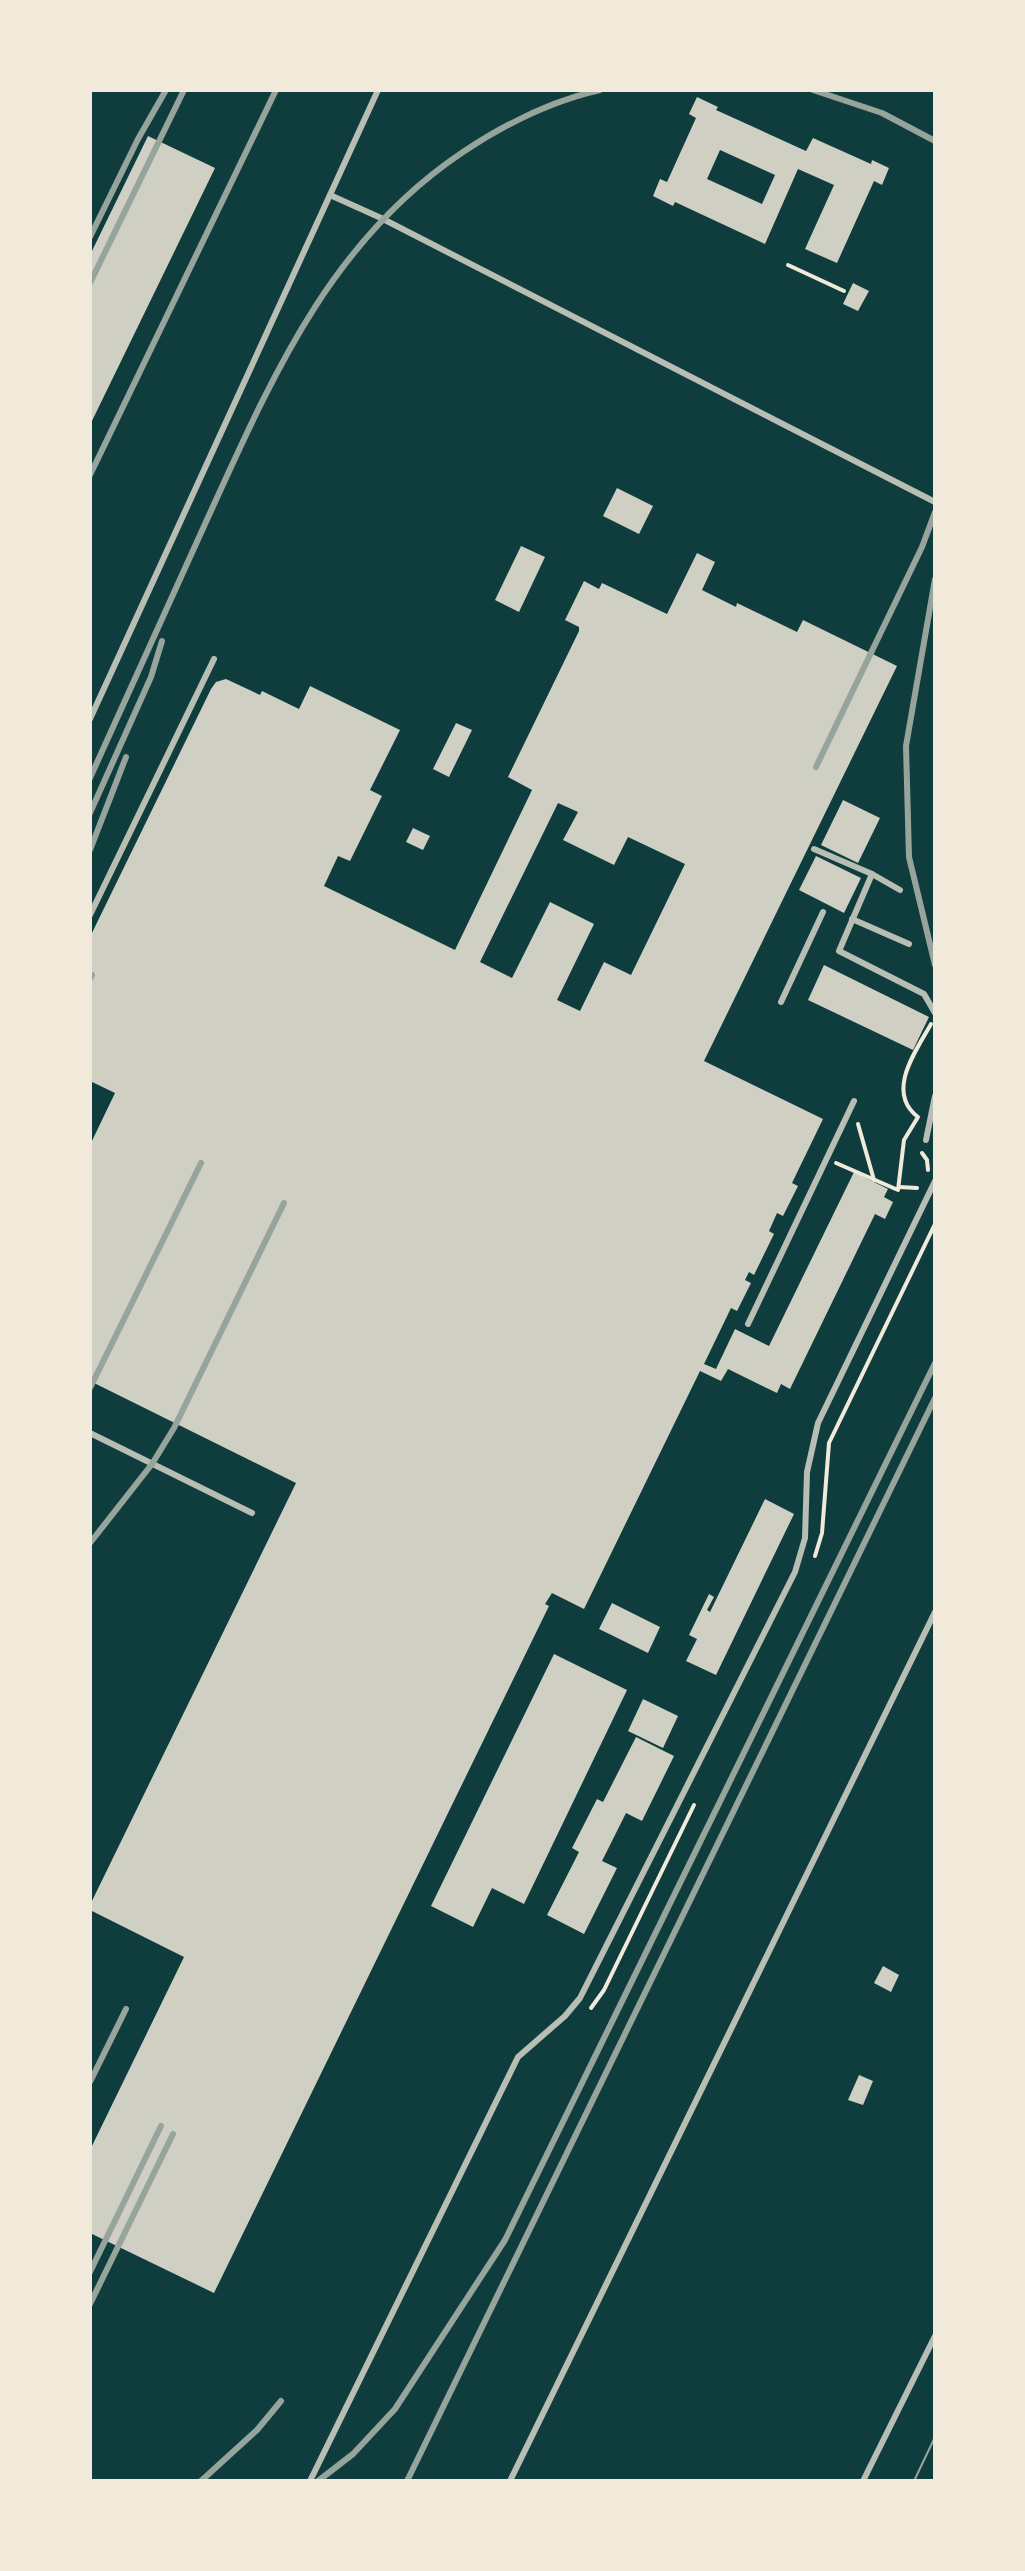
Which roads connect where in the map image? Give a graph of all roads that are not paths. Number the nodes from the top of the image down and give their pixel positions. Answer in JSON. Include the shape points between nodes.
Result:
{"nodes":[{"id":1,"x":378,"y":90,"type":"edge"},
{"id":2,"x":330,"y":195,"type":"junction"},
{"id":3,"x":935,"y":502,"type":"edge"},
{"id":4,"x":214,"y":659,"type":"dead end"},
{"id":5,"x":90,"y":719,"type":"edge"},
{"id":6,"x":814,"y":849,"type":"dead end"},
{"id":7,"x":872,"y":874,"type":"junction"},
{"id":8,"x":900,"y":890,"type":"dead end"},
{"id":9,"x":823,"y":912,"type":"dead end"},
{"id":10,"x":90,"y":915,"type":"edge"},
{"id":11,"x":852,"y":919,"type":"junction"},
{"id":12,"x":909,"y":944,"type":"dead end"},
{"id":13,"x":781,"y":1002,"type":"dead end"},
{"id":14,"x":935,"y":1013,"type":"edge"},
{"id":15,"x":935,"y":1096,"type":"edge"},
{"id":16,"x":854,"y":1103,"type":"road end"},
{"id":17,"x":926,"y":1140,"type":"dead end"},
{"id":18,"x":935,"y":1181,"type":"edge"},
{"id":19,"x":748,"y":1324,"type":"dead end"},
{"id":20,"x":90,"y":1433,"type":"edge"},
{"id":21,"x":252,"y":1513,"type":"dead end"},
{"id":22,"x":935,"y":1612,"type":"edge"},
{"id":23,"x":935,"y":2336,"type":"edge"},
{"id":24,"x":310,"y":2481,"type":"edge"},
{"id":25,"x":510,"y":2481,"type":"edge"},
{"id":26,"x":863,"y":2481,"type":"edge"}],
"edges":[{"from":1,"to":2,"type":"lane"},
{"from":2,"to":3,"type":"lane"},
{"from":2,"to":5,"type":"lane"},
{"from":4,"to":10,"type":"lane"},
{"from":6,"to":7,"type":"lane"},
{"from":7,"to":8,"type":"lane"},
{"from":7,"to":11,"type":"lane"},
{"from":9,"to":13,"type":"lane"},
{"from":11,"to":12,"type":"lane"},
{"from":11,"to":14,"type":"lane","via":[[839,951],[924,994]]},
{"from":15,"to":17,"type":"lane"},
{"from":16,"to":19,"type":"lane"},
{"from":18,"to":24,"type":"lane","via":[[818,1423],[807,1472],[805,1538],[795,1572],[580,1998],[518,2057]]},
{"from":20,"to":21,"type":"lane"},
{"from":22,"to":25,"type":"lane"},
{"from":23,"to":26,"type":"lane"}]}
